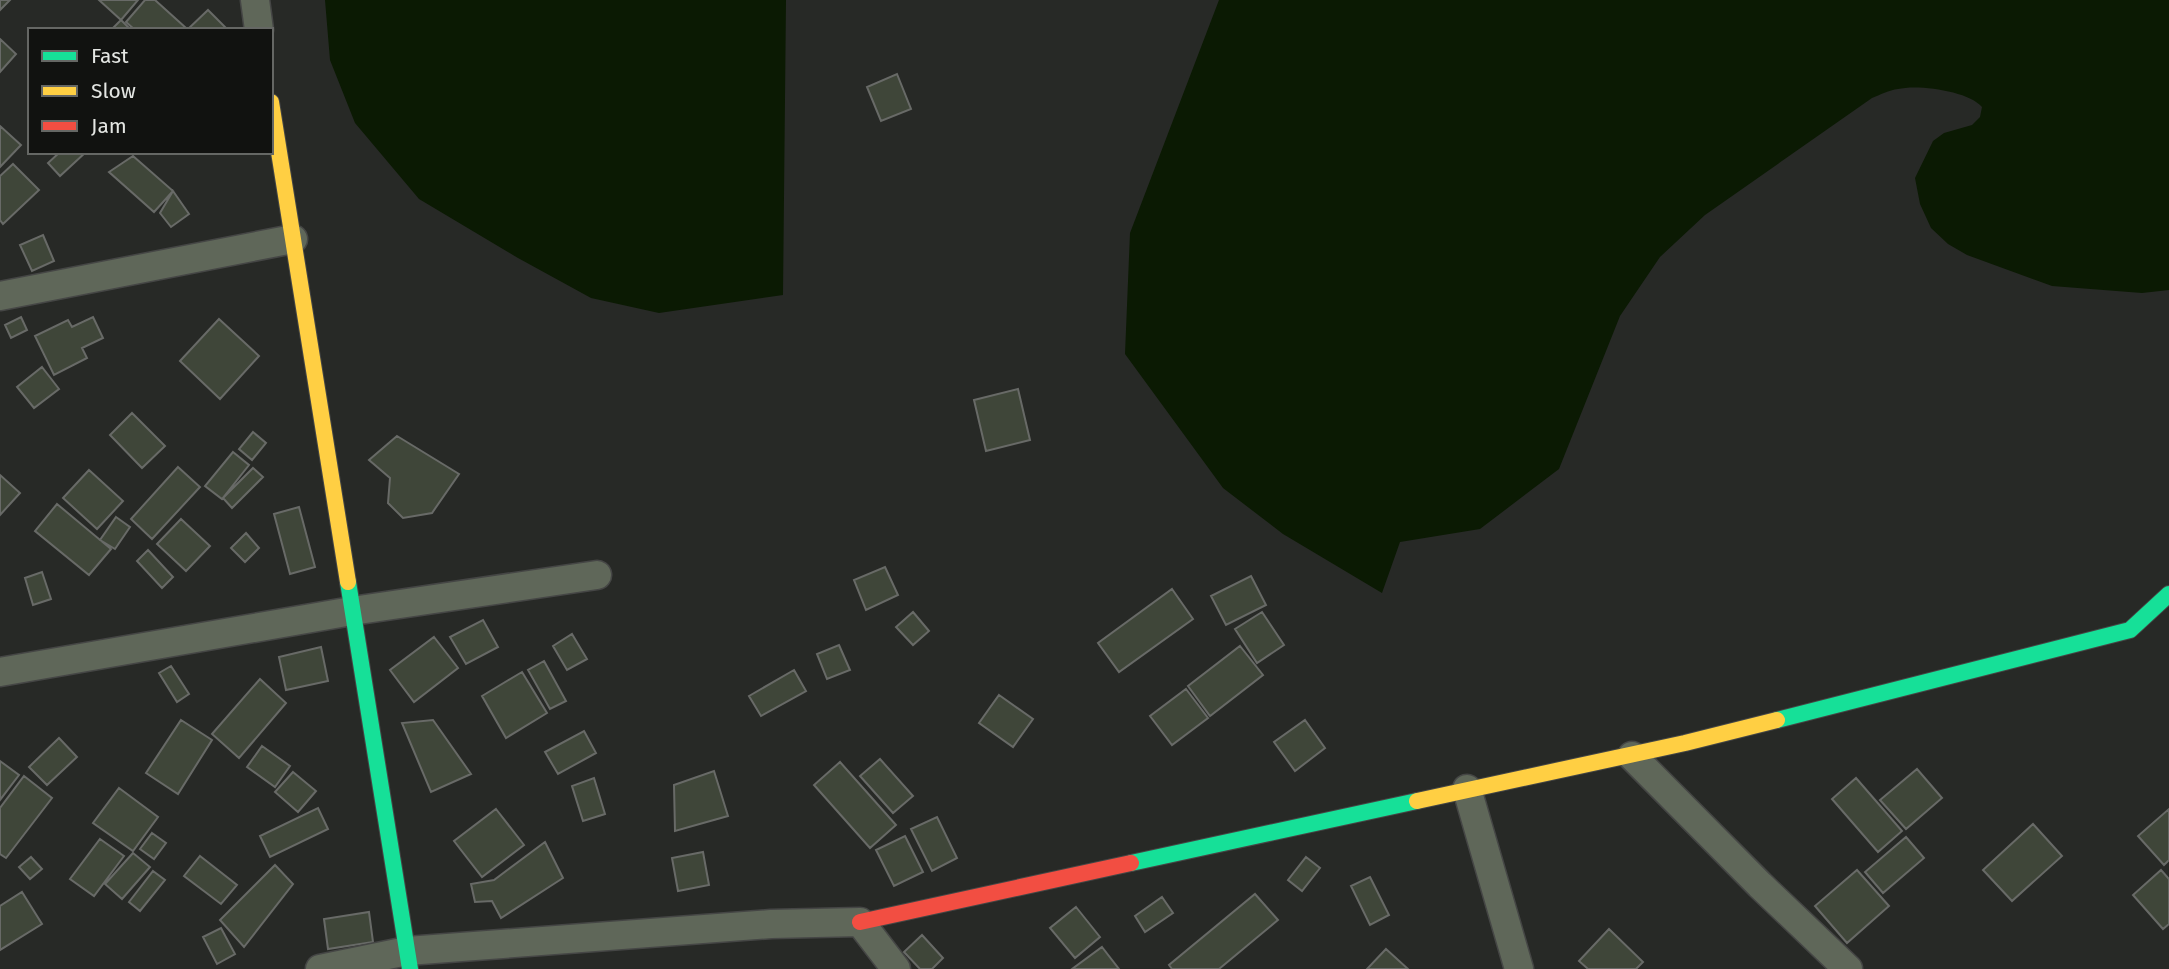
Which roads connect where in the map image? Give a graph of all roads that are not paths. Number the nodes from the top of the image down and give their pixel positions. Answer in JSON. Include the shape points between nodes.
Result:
{"nodes":[{"id":1,"x":255,"y":0,"type":"edge"},
{"id":2,"x":260,"y":28,"type":"edge"},
{"id":3,"x":273,"y":114,"type":"edge"},
{"id":4,"x":293,"y":239,"type":"junction"},
{"id":5,"x":0,"y":296,"type":"edge"},
{"id":6,"x":597,"y":575,"type":"dead end"},
{"id":7,"x":2169,"y":594,"type":"edge"},
{"id":8,"x":352,"y":611,"type":"junction"},
{"id":9,"x":0,"y":672,"type":"edge"},
{"id":10,"x":1632,"y":755,"type":"junction"},
{"id":11,"x":1468,"y":789,"type":"junction"},
{"id":12,"x":860,"y":922,"type":"junction"},
{"id":13,"x":409,"y":960,"type":"edge"},
{"id":14,"x":320,"y":969,"type":"edge"},
{"id":15,"x":896,"y":969,"type":"edge"},
{"id":16,"x":1519,"y":969,"type":"edge"},
{"id":17,"x":1848,"y":969,"type":"edge"}],
"edges":[{"from":1,"to":2,"type":"street"},
{"from":3,"to":4,"type":"street"},
{"from":4,"to":5,"type":"street"},
{"from":4,"to":8,"type":"street"},
{"from":6,"to":8,"type":"street"},
{"from":7,"to":10,"type":"street","via":[[2130,629]]},
{"from":8,"to":9,"type":"street"},
{"from":8,"to":13,"type":"street"},
{"from":10,"to":11,"type":"street"},
{"from":10,"to":17,"type":"street"},
{"from":11,"to":12,"type":"street"},
{"from":11,"to":16,"type":"street"},
{"from":12,"to":13,"type":"street","via":[[771,924]]},
{"from":12,"to":15,"type":"street"},
{"from":13,"to":14,"type":"street"}]}
